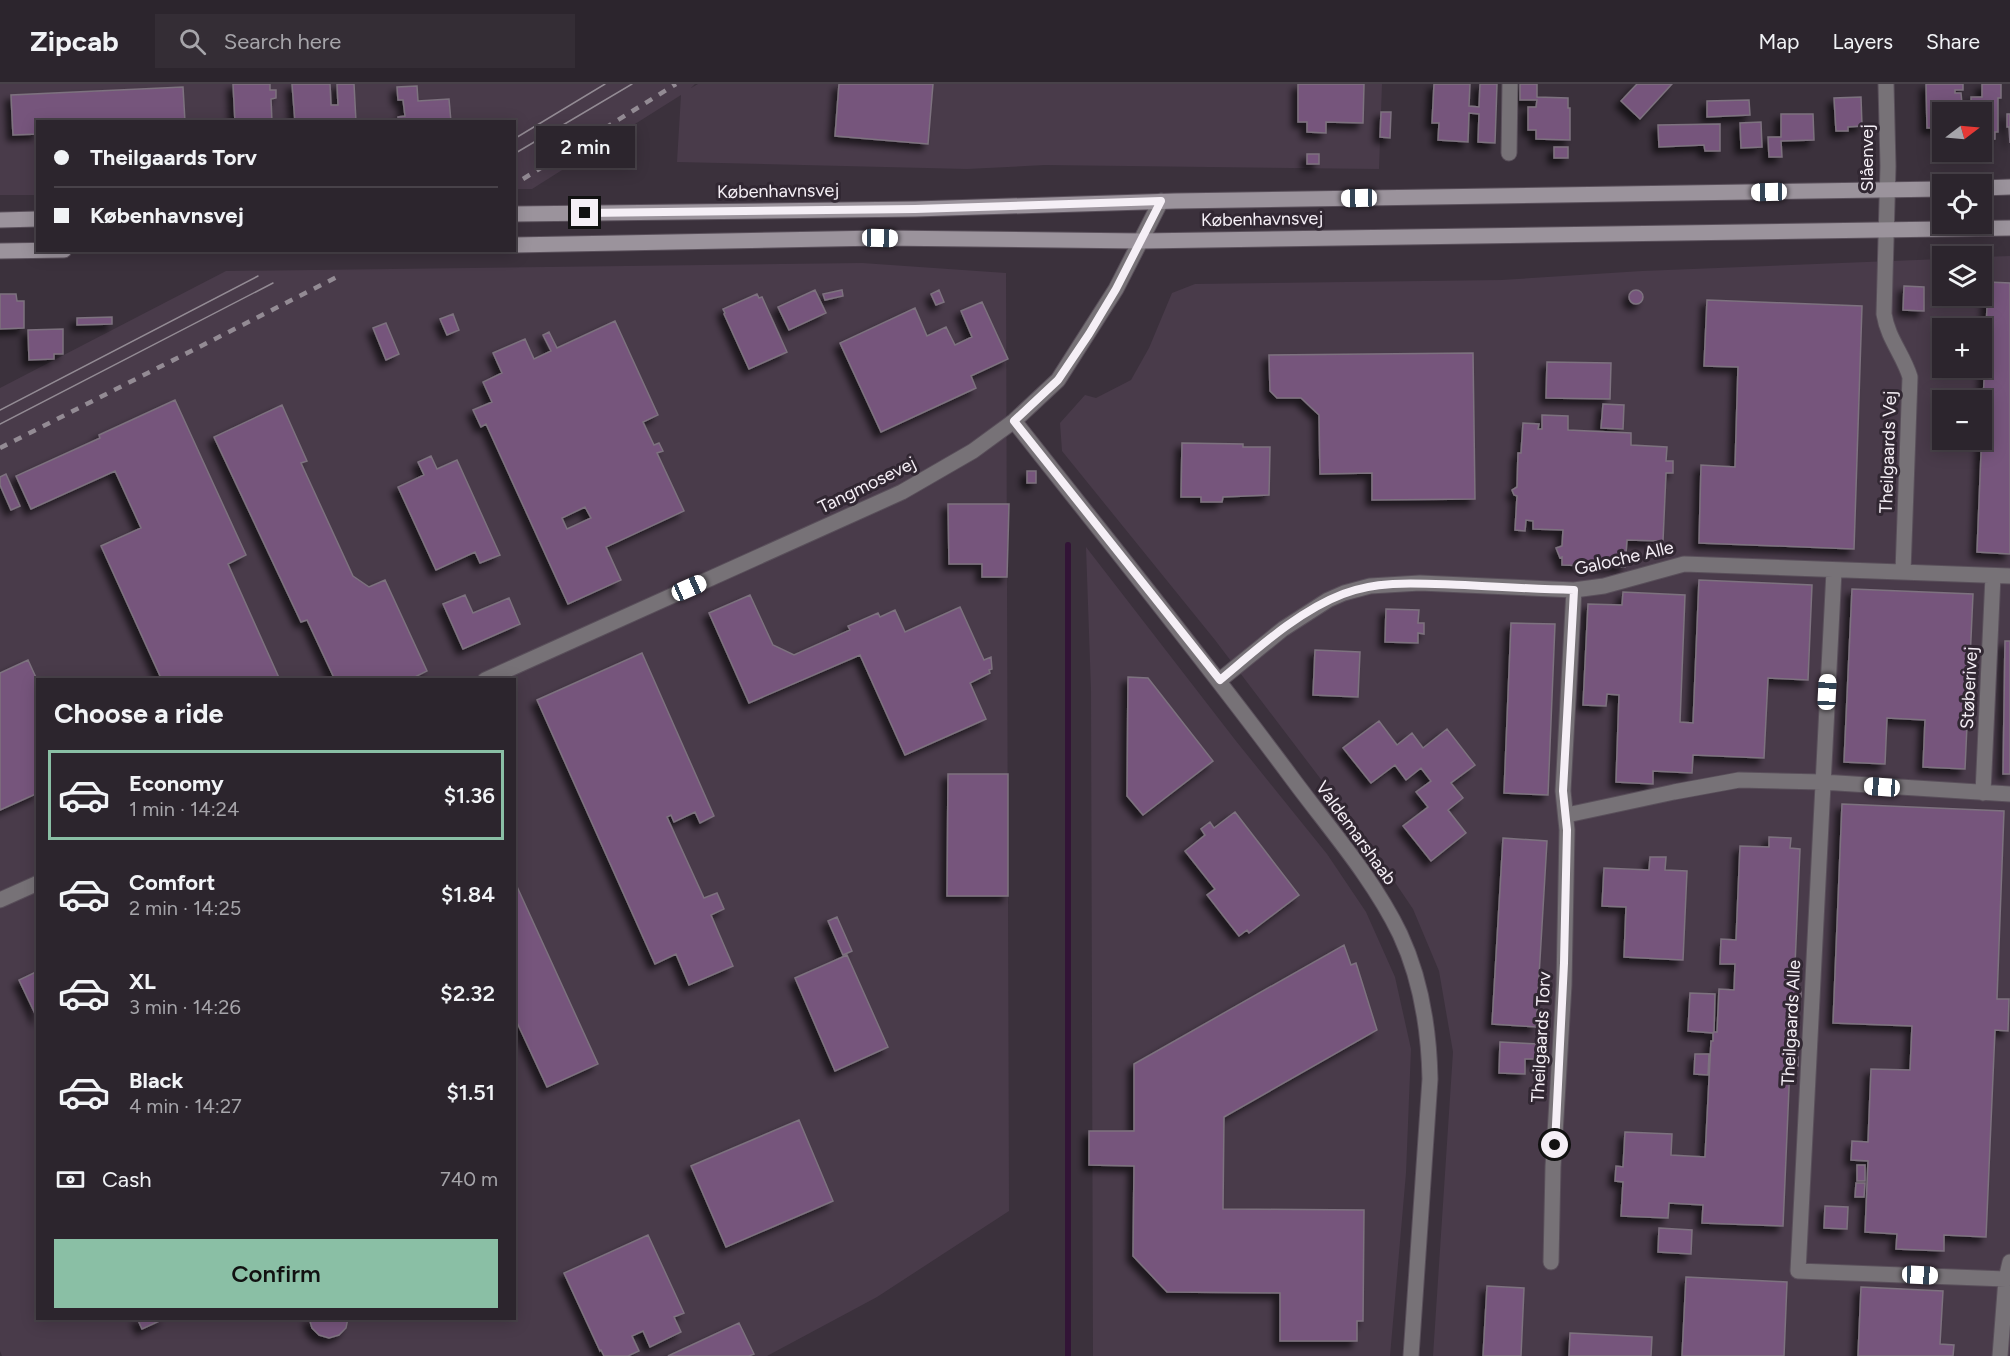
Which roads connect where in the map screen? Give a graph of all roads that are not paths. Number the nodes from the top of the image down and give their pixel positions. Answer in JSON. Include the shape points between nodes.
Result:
{"nodes":[{"id":1,"x":1510,"y":84,"type":"edge"},
{"id":2,"x":1886,"y":84,"type":"edge"},
{"id":3,"x":1509,"y":153,"type":"dead end"},
{"id":4,"x":2010,"y":187,"type":"edge"},
{"id":5,"x":1992,"y":188,"type":"edge"},
{"id":6,"x":1932,"y":189,"type":"edge"},
{"id":7,"x":1887,"y":190,"type":"junction"},
{"id":8,"x":1161,"y":201,"type":"junction"},
{"id":9,"x":516,"y":214,"type":"edge"},
{"id":10,"x":36,"y":219,"type":"edge"},
{"id":11,"x":0,"y":220,"type":"edge"},
{"id":12,"x":2010,"y":228,"type":"edge"},
{"id":13,"x":1886,"y":231,"type":"junction"},
{"id":14,"x":1141,"y":241,"type":"junction"},
{"id":15,"x":516,"y":245,"type":"edge"},
{"id":16,"x":36,"y":250,"type":"edge"},
{"id":17,"x":0,"y":251,"type":"edge"},
{"id":18,"x":1014,"y":421,"type":"junction"},
{"id":19,"x":1834,"y":571,"type":"junction"},
{"id":20,"x":1903,"y":572,"type":"junction"},
{"id":21,"x":1994,"y":576,"type":"junction"},
{"id":22,"x":2010,"y":576,"type":"edge"},
{"id":23,"x":1574,"y":590,"type":"junction"},
{"id":24,"x":489,"y":678,"type":"edge"},
{"id":25,"x":1220,"y":680,"type":"junction"},
{"id":26,"x":1822,"y":782,"type":"junction"},
{"id":27,"x":1983,"y":793,"type":"junction"},
{"id":28,"x":2010,"y":794,"type":"edge"},
{"id":29,"x":1567,"y":815,"type":"junction"},
{"id":30,"x":36,"y":884,"type":"edge"},
{"id":31,"x":0,"y":900,"type":"edge"},
{"id":32,"x":1551,"y":1262,"type":"dead end"},
{"id":33,"x":2010,"y":1262,"type":"edge"},
{"id":34,"x":2006,"y":1279,"type":"junction"},
{"id":35,"x":1412,"y":1356,"type":"edge"},
{"id":36,"x":2000,"y":1356,"type":"edge"}],
"edges":[{"from":1,"to":3,"type":"street"},
{"from":2,"to":7,"type":"street","name":"Slåenvej"},
{"from":4,"to":5,"type":"main road"},
{"from":6,"to":7,"type":"main road","name":"Københavnsvej"},
{"from":7,"to":8,"type":"main road","name":"Københavnsvej"},
{"from":7,"to":13,"type":"street","name":"Slåenvej"},
{"from":8,"to":9,"type":"main road","name":"Københavnsvej","via":[[915,209]]},
{"from":8,"to":14,"type":"street","name":"Tangmosevej"},
{"from":10,"to":11,"type":"main road"},
{"from":12,"to":13,"type":"main road","name":"Københavnsvej"},
{"from":13,"to":14,"type":"main road","name":"Københavnsvej"},
{"from":13,"to":20,"type":"street","name":"Theilgaards Vej","via":[[1886,325],[1910,377]]},
{"from":14,"to":15,"type":"main road","name":"Københavnsvej","via":[[880,238]]},
{"from":14,"to":18,"type":"street","name":"Tangmosevej","via":[[1116,289],[1058,380]]},
{"from":16,"to":17,"type":"main road"},
{"from":18,"to":24,"type":"street","name":"Tangmosevej","via":[[962,459],[902,492]]},
{"from":18,"to":25,"type":"street","name":"Valdemarshaab"},
{"from":19,"to":20,"type":"street","name":"Galoche Alle"},
{"from":19,"to":23,"type":"street","name":"Galoche Alle","via":[[1684,564],[1604,586]]},
{"from":19,"to":26,"type":"street","name":"Theilgaards Alle"},
{"from":20,"to":21,"type":"street","name":"Galoche Alle"},
{"from":21,"to":22,"type":"street"},
{"from":21,"to":27,"type":"street","name":"Støberivej"},
{"from":23,"to":25,"type":"street","name":"Galoche Alle","via":[[1420,584],[1358,589],[1328,600],[1296,621]]},
{"from":23,"to":29,"type":"street","name":"Theilgaards Torv","via":[[1563,791]]},
{"from":25,"to":35,"type":"street","name":"Valdemarshaab","via":[[1371,885],[1401,936],[1415,978],[1426,1022],[1430,1079]]},
{"from":26,"to":27,"type":"street"},
{"from":26,"to":29,"type":"street","via":[[1738,780]]},
{"from":26,"to":34,"type":"street","name":"Theilgaards Alle","via":[[1798,1270]]},
{"from":27,"to":28,"type":"street"},
{"from":29,"to":32,"type":"street","name":"Theilgaards Torv","via":[[1564,985]]},
{"from":30,"to":31,"type":"street"},
{"from":33,"to":34,"type":"street"},
{"from":34,"to":36,"type":"street"}]}
